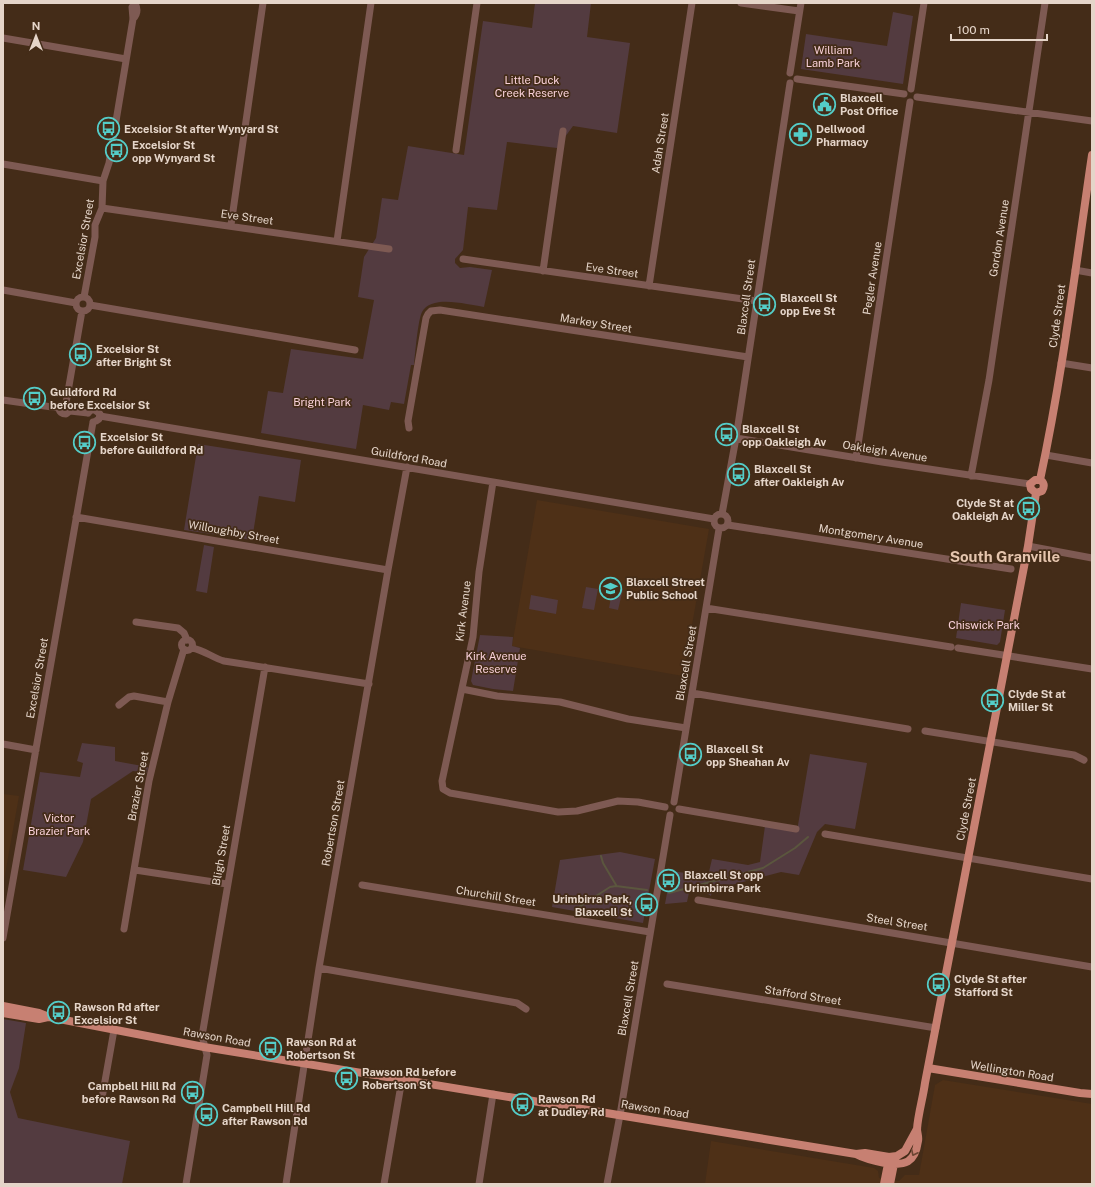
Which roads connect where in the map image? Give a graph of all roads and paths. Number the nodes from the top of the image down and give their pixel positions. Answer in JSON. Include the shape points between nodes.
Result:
{"nodes":[{"id":1,"x":135,"y":3,"type":"edge"},
{"id":2,"x":263,"y":3,"type":"edge"},
{"id":3,"x":371,"y":3,"type":"edge"},
{"id":4,"x":477,"y":3,"type":"edge"},
{"id":5,"x":692,"y":3,"type":"edge"},
{"id":6,"x":741,"y":3,"type":"edge"},
{"id":7,"x":800,"y":3,"type":"edge"},
{"id":8,"x":924,"y":3,"type":"edge"},
{"id":9,"x":1044,"y":3,"type":"edge"},
{"id":10,"x":799,"y":12,"type":"junction"},
{"id":11,"x":3,"y":38,"type":"edge"},
{"id":12,"x":126,"y":59,"type":"junction"},
{"id":13,"x":790,"y":73,"type":"junction"},
{"id":14,"x":797,"y":79,"type":"junction"},
{"id":15,"x":790,"y":83,"type":"junction"},
{"id":16,"x":911,"y":89,"type":"junction"},
{"id":17,"x":904,"y":94,"type":"junction"},
{"id":18,"x":917,"y":97,"type":"junction"},
{"id":19,"x":910,"y":102,"type":"junction"},
{"id":20,"x":1029,"y":112,"type":"junction"},
{"id":21,"x":1092,"y":121,"type":"edge"},
{"id":22,"x":563,"y":131,"type":"dead end"},
{"id":23,"x":456,"y":150,"type":"dead end"},
{"id":24,"x":1092,"y":155,"type":"edge"},
{"id":25,"x":3,"y":164,"type":"edge"},
{"id":26,"x":103,"y":181,"type":"junction"},
{"id":27,"x":102,"y":208,"type":"junction"},
{"id":28,"x":231,"y":225,"type":"junction"},
{"id":29,"x":337,"y":241,"type":"junction"},
{"id":30,"x":389,"y":249,"type":"dead end"},
{"id":31,"x":463,"y":259,"type":"dead end"},
{"id":32,"x":1075,"y":270,"type":"junction"},
{"id":33,"x":544,"y":271,"type":"junction"},
{"id":34,"x":1092,"y":273,"type":"edge"},
{"id":35,"x":649,"y":286,"type":"junction"},
{"id":36,"x":3,"y":290,"type":"edge"},
{"id":37,"x":84,"y":297,"type":"junction"},
{"id":38,"x":757,"y":301,"type":"junction"},
{"id":39,"x":76,"y":303,"type":"junction"},
{"id":40,"x":90,"y":305,"type":"junction"},
{"id":41,"x":82,"y":311,"type":"junction"},
{"id":42,"x":355,"y":350,"type":"dead end"},
{"id":43,"x":748,"y":357,"type":"junction"},
{"id":44,"x":1061,"y":363,"type":"junction"},
{"id":45,"x":1092,"y":368,"type":"edge"},
{"id":46,"x":3,"y":400,"type":"edge"},
{"id":47,"x":66,"y":403,"type":"junction"},
{"id":48,"x":59,"y":408,"type":"junction"},
{"id":49,"x":70,"y":410,"type":"junction"},
{"id":50,"x":88,"y":414,"type":"junction"},
{"id":51,"x":100,"y":416,"type":"junction"},
{"id":52,"x":93,"y":422,"type":"junction"},
{"id":53,"x":409,"y":428,"type":"dead end"},
{"id":54,"x":736,"y":438,"type":"junction"},
{"id":55,"x":1046,"y":455,"type":"junction"},
{"id":56,"x":856,"y":458,"type":"junction"},
{"id":57,"x":1092,"y":463,"type":"edge"},
{"id":58,"x":407,"y":468,"type":"junction"},
{"id":59,"x":971,"y":476,"type":"junction"},
{"id":60,"x":1040,"y":480,"type":"junction"},
{"id":61,"x":493,"y":482,"type":"junction"},
{"id":62,"x":1030,"y":484,"type":"junction"},
{"id":63,"x":1036,"y":493,"type":"junction"},
{"id":64,"x":722,"y":514,"type":"junction"},
{"id":65,"x":76,"y":517,"type":"junction"},
{"id":66,"x":714,"y":519,"type":"junction"},
{"id":67,"x":728,"y":524,"type":"junction"},
{"id":68,"x":719,"y":529,"type":"junction"},
{"id":69,"x":1028,"y":546,"type":"junction"},
{"id":70,"x":1092,"y":558,"type":"edge"},
{"id":71,"x":1011,"y":569,"type":"dead end"},
{"id":72,"x":388,"y":570,"type":"junction"},
{"id":73,"x":706,"y":608,"type":"junction"},
{"id":74,"x":136,"y":622,"type":"dead end"},
{"id":75,"x":187,"y":640,"type":"junction"},
{"id":76,"x":192,"y":648,"type":"junction"},
{"id":77,"x":184,"y":649,"type":"junction"},
{"id":78,"x":1007,"y":655,"type":"junction"},
{"id":79,"x":265,"y":667,"type":"junction"},
{"id":80,"x":1092,"y":669,"type":"edge"},
{"id":81,"x":369,"y":684,"type":"junction"},
{"id":82,"x":462,"y":689,"type":"junction"},
{"id":83,"x":692,"y":693,"type":"junction"},
{"id":84,"x":168,"y":702,"type":"junction"},
{"id":85,"x":118,"y":705,"type":"dead end"},
{"id":86,"x":686,"y":728,"type":"junction"},
{"id":87,"x":908,"y":729,"type":"dead end"},
{"id":88,"x":925,"y":731,"type":"dead end"},
{"id":89,"x":990,"y":741,"type":"junction"},
{"id":90,"x":3,"y":744,"type":"edge"},
{"id":91,"x":36,"y":750,"type":"junction"},
{"id":92,"x":1084,"y":760,"type":"dead end"},
{"id":93,"x":674,"y":802,"type":"junction"},
{"id":94,"x":665,"y":807,"type":"junction"},
{"id":95,"x":679,"y":809,"type":"junction"},
{"id":96,"x":670,"y":815,"type":"junction"},
{"id":97,"x":796,"y":828,"type":"dead end"},
{"id":98,"x":825,"y":834,"type":"dead end"},
{"id":99,"x":969,"y":857,"type":"junction"},
{"id":100,"x":134,"y":870,"type":"junction"},
{"id":101,"x":1092,"y":879,"type":"edge"},
{"id":102,"x":227,"y":884,"type":"junction"},
{"id":103,"x":362,"y":885,"type":"dead end"},
{"id":104,"x":698,"y":900,"type":"dead end"},
{"id":105,"x":124,"y":929,"type":"dead end"},
{"id":106,"x":650,"y":932,"type":"junction"},
{"id":107,"x":3,"y":938,"type":"edge"},
{"id":108,"x":952,"y":943,"type":"junction"},
{"id":109,"x":1092,"y":967,"type":"edge"},
{"id":110,"x":319,"y":968,"type":"junction"},
{"id":111,"x":667,"y":984,"type":"dead end"},
{"id":112,"x":3,"y":1006,"type":"edge"},
{"id":113,"x":526,"y":1009,"type":"dead end"},
{"id":114,"x":3,"y":1012,"type":"edge"},
{"id":115,"x":49,"y":1017,"type":"junction"},
{"id":116,"x":936,"y":1028,"type":"junction"},
{"id":117,"x":114,"y":1030,"type":"junction"},
{"id":118,"x":204,"y":1047,"type":"junction"},
{"id":119,"x":306,"y":1063,"type":"junction"},
{"id":120,"x":928,"y":1068,"type":"junction"},
{"id":121,"x":402,"y":1080,"type":"junction"},
{"id":122,"x":494,"y":1094,"type":"junction"},
{"id":123,"x":1092,"y":1094,"type":"edge"},
{"id":124,"x":102,"y":1098,"type":"dead end"},
{"id":125,"x":620,"y":1115,"type":"junction"},
{"id":126,"x":892,"y":1160,"type":"junction"},
{"id":127,"x":186,"y":1184,"type":"edge"},
{"id":128,"x":286,"y":1184,"type":"edge"},
{"id":129,"x":384,"y":1184,"type":"edge"},
{"id":130,"x":479,"y":1184,"type":"edge"},
{"id":131,"x":607,"y":1184,"type":"edge"},
{"id":132,"x":884,"y":1184,"type":"edge"},
{"id":133,"x":890,"y":1184,"type":"edge"}],
"edges":[{"from":1,"to":12,"type":"street","name":"Excelsior Street","via":[[132,7],[133,19]]},
{"from":2,"to":28,"type":"street"},
{"from":3,"to":29,"type":"street"},
{"from":4,"to":23,"type":"street"},
{"from":5,"to":35,"type":"street","name":"Adah Street"},
{"from":6,"to":10,"type":"street"},
{"from":7,"to":10,"type":"street"},
{"from":8,"to":16,"type":"street"},
{"from":9,"to":20,"type":"street","name":"Gordon Avenue"},
{"from":10,"to":13,"type":"street"},
{"from":11,"to":12,"type":"street"},
{"from":12,"to":26,"type":"street","name":"Excelsior Street","via":[[109,163]]},
{"from":13,"to":14,"type":"street","via":[[795,74]]},
{"from":13,"to":15,"type":"street","via":[[787,80]]},
{"from":14,"to":15,"type":"street"},
{"from":14,"to":17,"type":"street"},
{"from":15,"to":38,"type":"street","name":"Blaxcell Street"},
{"from":16,"to":17,"type":"street"},
{"from":16,"to":18,"type":"street","via":[[916,92]]},
{"from":17,"to":19,"type":"street"},
{"from":18,"to":19,"type":"street"},
{"from":18,"to":20,"type":"street"},
{"from":19,"to":56,"type":"street","name":"Pegler Avenue"},
{"from":20,"to":21,"type":"street"},
{"from":20,"to":59,"type":"street","name":"Gordon Avenue","via":[[989,380]]},
{"from":22,"to":33,"type":"street"},
{"from":24,"to":32,"type":"main road","name":"Clyde Street"},
{"from":25,"to":26,"type":"street"},
{"from":26,"to":27,"type":"street","name":"Excelsior Street"},
{"from":27,"to":28,"type":"street","name":"Eve Street"},
{"from":27,"to":37,"type":"street","name":"Excelsior Street","via":[[95,225]]},
{"from":28,"to":29,"type":"street","name":"Eve Street"},
{"from":29,"to":30,"type":"street","name":"Eve Street"},
{"from":31,"to":33,"type":"street","name":"Eve Street"},
{"from":32,"to":34,"type":"street"},
{"from":32,"to":44,"type":"main road","name":"Clyde Street"},
{"from":33,"to":35,"type":"street","name":"Eve Street"},
{"from":35,"to":38,"type":"street","name":"Eve Street"},
{"from":36,"to":39,"type":"street"},
{"from":37,"to":39,"type":"street","via":[[79,298]]},
{"from":37,"to":40,"type":"street","via":[[89,300]]},
{"from":38,"to":43,"type":"street","name":"Blaxcell Street"},
{"from":39,"to":41,"type":"street","via":[[77,308]]},
{"from":40,"to":41,"type":"street","via":[[87,310]]},
{"from":40,"to":42,"type":"street"},
{"from":41,"to":47,"type":"street"},
{"from":43,"to":53,"type":"street","name":"Markey Street","via":[[440,310],[431,311],[426,318],[408,421]]},
{"from":43,"to":54,"type":"street","name":"Blaxcell Street"},
{"from":44,"to":45,"type":"street"},
{"from":44,"to":55,"type":"main road","name":"Clyde Street"},
{"from":46,"to":48,"type":"street"},
{"from":47,"to":48,"type":"street","via":[[61,404]]},
{"from":47,"to":49,"type":"street"},
{"from":48,"to":49,"type":"street","via":[[62,414]]},
{"from":49,"to":50,"type":"street"},
{"from":50,"to":51,"type":"street","via":[[95,410]]},
{"from":50,"to":52,"type":"street","via":[[89,420]]},
{"from":51,"to":52,"type":"street"},
{"from":51,"to":58,"type":"street","name":"Guildford Road"},
{"from":52,"to":65,"type":"street","name":"Excelsior Street"},
{"from":54,"to":56,"type":"street","name":"Oakleigh Avenue"},
{"from":54,"to":64,"type":"street","name":"Blaxcell Street"},
{"from":55,"to":57,"type":"street"},
{"from":55,"to":60,"type":"main road","name":"Clyde Street"},
{"from":56,"to":59,"type":"street","name":"Oakleigh Avenue"},
{"from":58,"to":61,"type":"street","name":"Guildford Road"},
{"from":58,"to":72,"type":"street","name":"Robertson Street"},
{"from":59,"to":62,"type":"street","name":"Oakleigh Avenue"},
{"from":60,"to":62,"type":"main road"},
{"from":60,"to":63,"type":"main road","via":[[1044,487]]},
{"from":61,"to":66,"type":"street","name":"Guildford Road"},
{"from":61,"to":82,"type":"street","name":"Kirk Avenue","via":[[479,572],[473,637]]},
{"from":62,"to":63,"type":"main road"},
{"from":63,"to":69,"type":"main road","name":"Clyde Street"},
{"from":64,"to":66,"type":"street","via":[[718,514]]},
{"from":64,"to":67,"type":"street","via":[[728,519]]},
{"from":65,"to":72,"type":"street","name":"Willoughby Street"},
{"from":65,"to":91,"type":"street","name":"Excelsior Street"},
{"from":66,"to":68,"type":"street","via":[[715,526]]},
{"from":67,"to":68,"type":"street","via":[[725,528]]},
{"from":67,"to":71,"type":"street","name":"Montgomery Avenue"},
{"from":68,"to":73,"type":"street","name":"Blaxcell Street"},
{"from":69,"to":70,"type":"street"},
{"from":69,"to":78,"type":"main road","name":"Clyde Street"},
{"from":72,"to":81,"type":"street","name":"Robertson Street"},
{"from":73,"to":78,"type":"street"},
{"from":73,"to":83,"type":"street","name":"Blaxcell Street"},
{"from":74,"to":75,"type":"street","via":[[178,628]]},
{"from":75,"to":76,"type":"street","via":[[192,642]]},
{"from":75,"to":77,"type":"street","via":[[182,644]]},
{"from":76,"to":77,"type":"street"},
{"from":76,"to":79,"type":"street","via":[[220,660]]},
{"from":77,"to":84,"type":"street","name":"Brazier Street"},
{"from":78,"to":80,"type":"street"},
{"from":78,"to":89,"type":"main road","name":"Clyde Street"},
{"from":79,"to":81,"type":"street"},
{"from":79,"to":102,"type":"street","name":"Bligh Street"},
{"from":81,"to":110,"type":"street","name":"Robertson Street"},
{"from":82,"to":86,"type":"street","via":[[497,696],[560,702],[628,719]]},
{"from":82,"to":94,"type":"street","name":"Kirk Avenue","via":[[442,781],[443,789],[450,793],[558,812],[577,811],[618,801]]},
{"from":83,"to":86,"type":"street","name":"Blaxcell Street"},
{"from":83,"to":87,"type":"street"},
{"from":84,"to":85,"type":"street","via":[[134,696]]},
{"from":84,"to":100,"type":"street","name":"Brazier Street","via":[[149,781]]},
{"from":86,"to":93,"type":"street","name":"Blaxcell Street"},
{"from":88,"to":89,"type":"street"},
{"from":89,"to":92,"type":"street","via":[[1074,754]]},
{"from":89,"to":99,"type":"main road","name":"Clyde Street"},
{"from":90,"to":91,"type":"street"},
{"from":91,"to":107,"type":"street","name":"Excelsior Street"},
{"from":93,"to":94,"type":"street","via":[[667,803]]},
{"from":93,"to":95,"type":"street"},
{"from":94,"to":96,"type":"street"},
{"from":95,"to":96,"type":"street","via":[[676,814]]},
{"from":95,"to":97,"type":"street"},
{"from":96,"to":106,"type":"street","name":"Blaxcell Street"},
{"from":98,"to":99,"type":"street"},
{"from":99,"to":101,"type":"street"},
{"from":99,"to":108,"type":"main road","name":"Clyde Street"},
{"from":100,"to":102,"type":"street"},
{"from":100,"to":105,"type":"street","name":"Brazier Street"},
{"from":102,"to":118,"type":"street","name":"Bligh Street","via":[[202,1036]]},
{"from":103,"to":106,"type":"street","name":"Churchill Street"},
{"from":104,"to":108,"type":"street","name":"Steel Street"},
{"from":106,"to":125,"type":"street","name":"Blaxcell Street"},
{"from":108,"to":109,"type":"street","name":"Steel Street"},
{"from":108,"to":116,"type":"main road","name":"Clyde Street"},
{"from":110,"to":113,"type":"street","via":[[517,1003]]},
{"from":110,"to":119,"type":"street","name":"Robertson Street"},
{"from":111,"to":116,"type":"street","name":"Stafford Street"},
{"from":112,"to":115,"type":"main road","name":"Rawson Road"},
{"from":114,"to":115,"type":"main road","name":"Rawson Road","via":[[38,1019]]},
{"from":115,"to":117,"type":"main road","name":"Rawson Road"},
{"from":116,"to":120,"type":"main road","name":"Clyde Street"},
{"from":117,"to":118,"type":"main road","name":"Rawson Road"},
{"from":117,"to":124,"type":"street"},
{"from":118,"to":119,"type":"main road","name":"Rawson Road"},
{"from":118,"to":127,"type":"street","name":"Bligh Street","via":[[207,1055]]},
{"from":119,"to":121,"type":"main road","name":"Rawson Road"},
{"from":119,"to":128,"type":"street","name":"Robertson Street"},
{"from":120,"to":123,"type":"main road","name":"Wellington Road"},
{"from":120,"to":126,"type":"main road","name":"Clyde Street","via":[[917,1129],[905,1151]]},
{"from":121,"to":122,"type":"main road","name":"Rawson Road"},
{"from":121,"to":129,"type":"street"},
{"from":122,"to":125,"type":"main road","name":"Rawson Road"},
{"from":122,"to":130,"type":"street"},
{"from":125,"to":126,"type":"main road","name":"Rawson Road","via":[[856,1154],[865,1153]]},
{"from":125,"to":131,"type":"street","name":"Blaxcell Street"},
{"from":126,"to":132,"type":"main road"},
{"from":126,"to":133,"type":"main road"}]}
